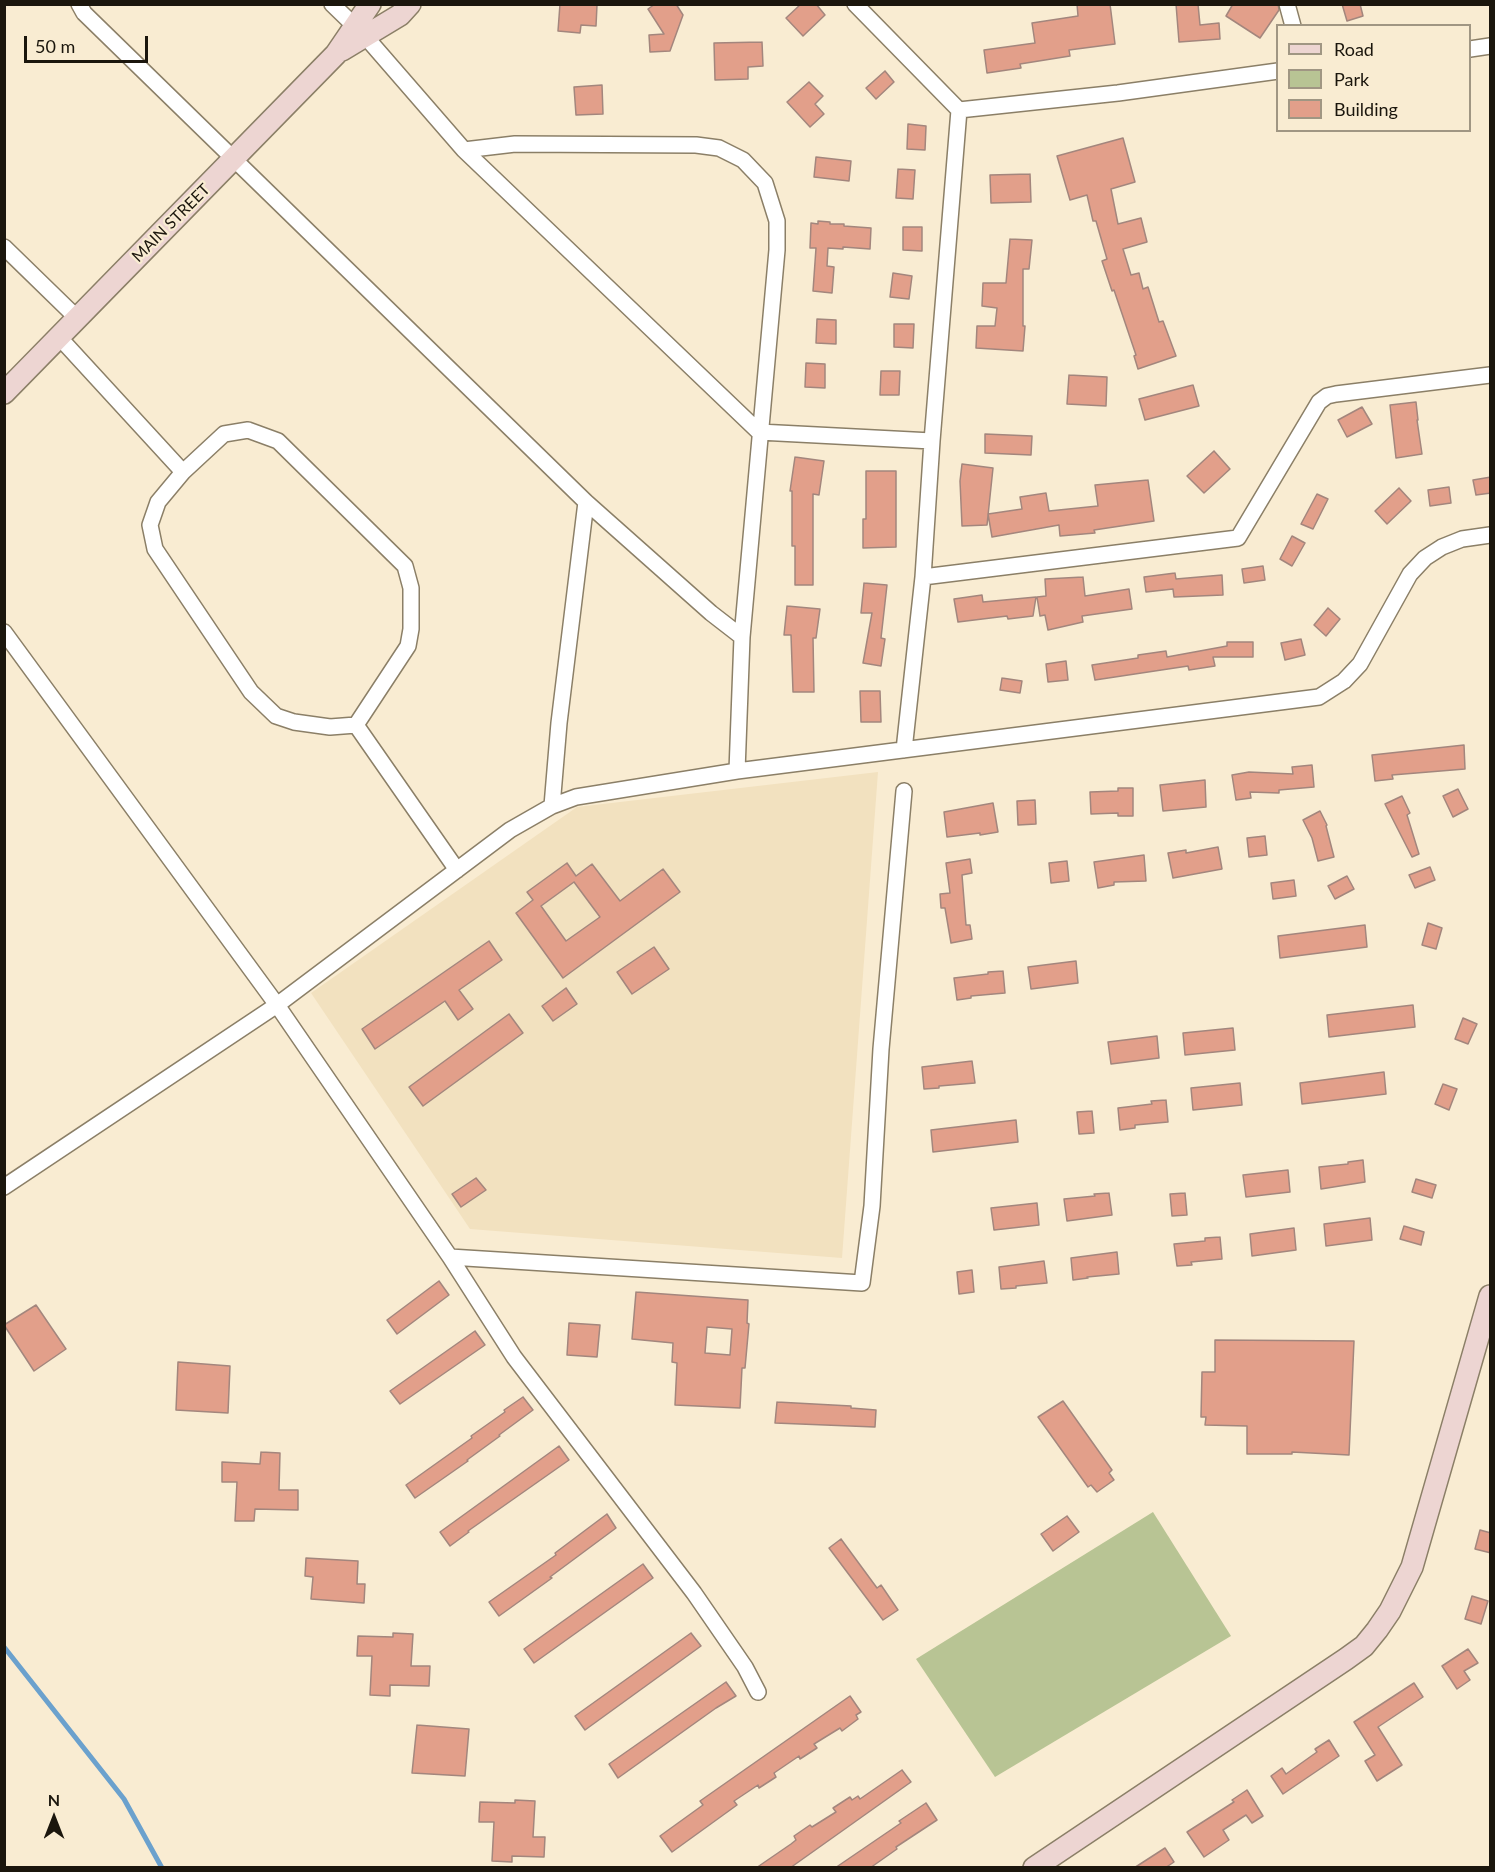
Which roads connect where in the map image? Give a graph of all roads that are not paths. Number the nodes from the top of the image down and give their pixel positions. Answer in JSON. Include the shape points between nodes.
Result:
{"nodes":[{"id":1,"x":79,"y":4,"type":"edge"},
{"id":2,"x":332,"y":4,"type":"edge"},
{"id":3,"x":370,"y":4,"type":"edge"},
{"id":4,"x":410,"y":4,"type":"edge"},
{"id":5,"x":855,"y":4,"type":"edge"},
{"id":6,"x":1287,"y":4,"type":"edge"},
{"id":7,"x":1292,"y":24,"type":"edge"},
{"id":8,"x":360,"y":31,"type":"junction"},
{"id":9,"x":1491,"y":46,"type":"edge"},
{"id":10,"x":1471,"y":49,"type":"edge"},
{"id":11,"x":1276,"y":71,"type":"edge"},
{"id":12,"x":958,"y":110,"type":"junction"},
{"id":13,"x":464,"y":150,"type":"junction"},
{"id":14,"x":235,"y":159,"type":"junction"},
{"id":15,"x":4,"y":247,"type":"edge"},
{"id":16,"x":77,"y":318,"type":"junction"},
{"id":17,"x":58,"y":337,"type":"junction"},
{"id":18,"x":1491,"y":375,"type":"edge"},
{"id":19,"x":4,"y":393,"type":"edge"},
{"id":20,"x":759,"y":432,"type":"junction"},
{"id":21,"x":932,"y":441,"type":"junction"},
{"id":22,"x":183,"y":472,"type":"junction"},
{"id":23,"x":586,"y":502,"type":"junction"},
{"id":24,"x":1491,"y":536,"type":"edge"},
{"id":25,"x":923,"y":577,"type":"junction"},
{"id":26,"x":4,"y":632,"type":"edge"},
{"id":27,"x":742,"y":637,"type":"junction"},
{"id":28,"x":356,"y":725,"type":"junction"},
{"id":29,"x":904,"y":750,"type":"junction"},
{"id":30,"x":737,"y":771,"type":"junction"},
{"id":31,"x":904,"y":790,"type":"dead end"},
{"id":32,"x":552,"y":806,"type":"junction"},
{"id":33,"x":457,"y":870,"type":"junction"},
{"id":34,"x":277,"y":1005,"type":"junction"},
{"id":35,"x":4,"y":1187,"type":"edge"},
{"id":36,"x":450,"y":1257,"type":"junction"},
{"id":37,"x":1491,"y":1296,"type":"edge"},
{"id":38,"x":758,"y":1692,"type":"dead end"},
{"id":39,"x":1034,"y":1868,"type":"edge"}],
"edges":[{"from":1,"to":14,"type":"street"},
{"from":2,"to":8,"type":"street"},
{"from":3,"to":8,"type":"street","name":"MAIN STREET"},
{"from":4,"to":8,"type":"street","name":"MAIN STREET","via":[[400,15]]},
{"from":5,"to":12,"type":"street"},
{"from":6,"to":7,"type":"street"},
{"from":8,"to":13,"type":"street"},
{"from":8,"to":14,"type":"street","name":"MAIN STREET"},
{"from":9,"to":10,"type":"street"},
{"from":11,"to":12,"type":"street"},
{"from":12,"to":21,"type":"street"},
{"from":13,"to":20,"type":"street"},
{"from":13,"to":20,"type":"street","via":[[515,144],[696,145],[719,148],[743,160],[765,183],[777,221]]},
{"from":14,"to":16,"type":"street","name":"MAIN STREET"},
{"from":14,"to":23,"type":"street"},
{"from":15,"to":16,"type":"street"},
{"from":16,"to":17,"type":"street","name":"MAIN STREET"},
{"from":17,"to":19,"type":"street","name":"MAIN STREET"},
{"from":17,"to":22,"type":"street"},
{"from":18,"to":25,"type":"street","via":[[1327,396],[1313,410],[1238,538]]},
{"from":20,"to":21,"type":"street"},
{"from":20,"to":27,"type":"street"},
{"from":21,"to":25,"type":"street"},
{"from":22,"to":28,"type":"street","via":[[158,502],[150,525],[155,549],[251,692],[276,716],[294,722],[330,727]]},
{"from":22,"to":28,"type":"street","via":[[224,434],[248,430],[278,441],[405,566],[411,588],[408,646]]},
{"from":23,"to":27,"type":"street"},
{"from":23,"to":32,"type":"street"},
{"from":24,"to":29,"type":"street","via":[[1462,539],[1425,558],[1410,574],[1360,664],[1344,681],[1319,697]]},
{"from":25,"to":29,"type":"street"},
{"from":26,"to":34,"type":"street"},
{"from":27,"to":30,"type":"street"},
{"from":28,"to":33,"type":"street"},
{"from":29,"to":30,"type":"street"},
{"from":30,"to":32,"type":"street","via":[[576,797]]},
{"from":31,"to":36,"type":"street","via":[[881,1049],[872,1206],[862,1283]]},
{"from":32,"to":33,"type":"street","via":[[510,830]]},
{"from":33,"to":34,"type":"street"},
{"from":34,"to":35,"type":"street"},
{"from":34,"to":36,"type":"street"},
{"from":36,"to":38,"type":"street","via":[[514,1357],[694,1593]]},
{"from":37,"to":39,"type":"street","via":[[1412,1566],[1377,1630],[1346,1659]]}]}
